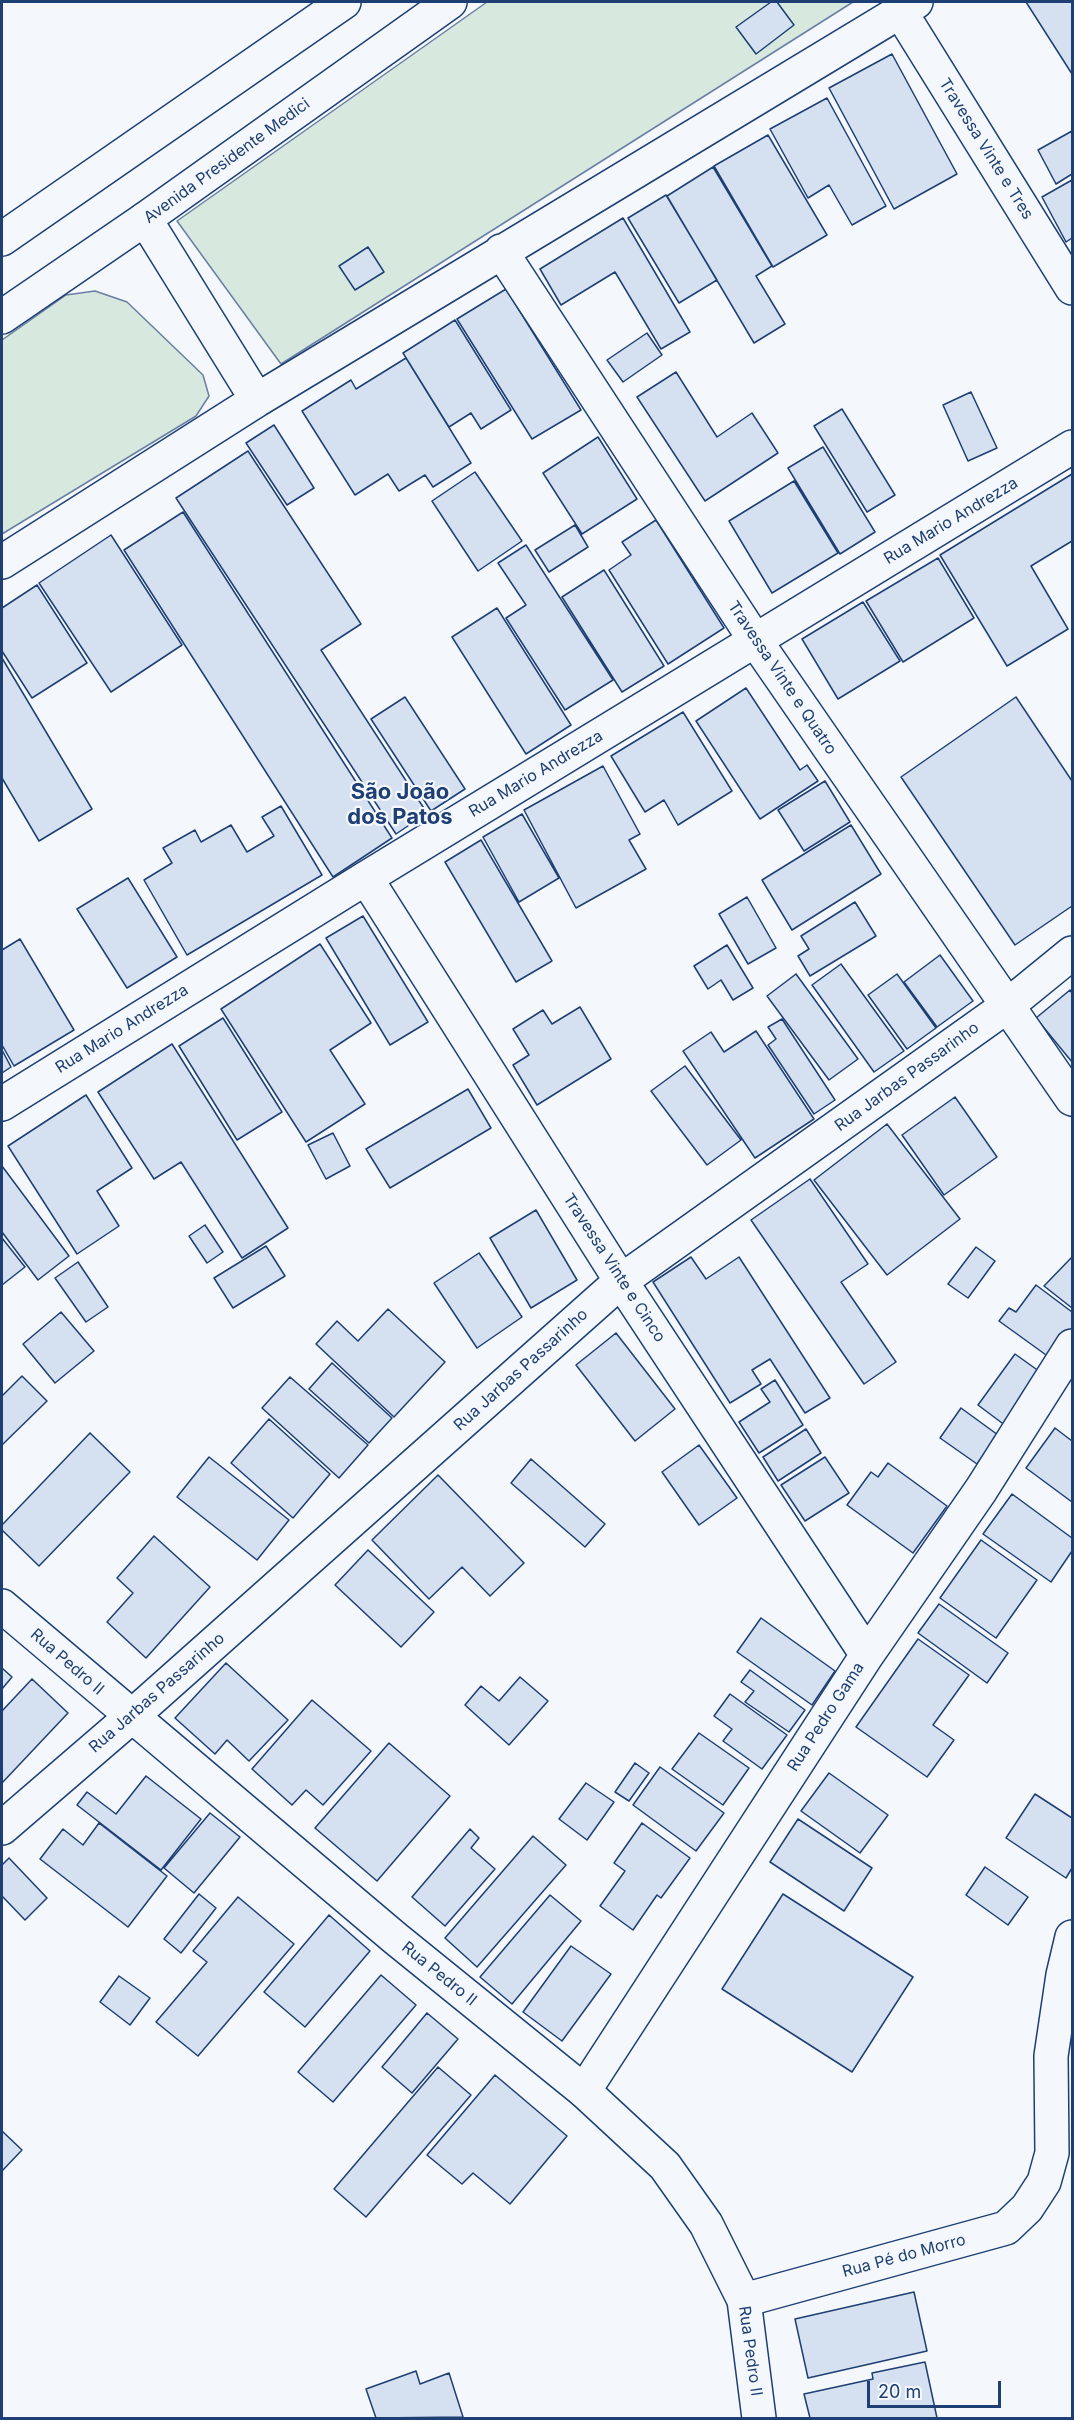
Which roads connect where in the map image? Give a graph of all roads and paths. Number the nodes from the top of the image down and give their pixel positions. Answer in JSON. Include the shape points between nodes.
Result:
{"nodes":[{"id":1,"x":344,"y":2,"type":"edge"},
{"id":2,"x":450,"y":2,"type":"edge"},
{"id":3,"x":908,"y":6,"type":"edge"},
{"id":4,"x":145,"y":219,"type":"junction"},
{"id":5,"x":2,"y":239,"type":"edge"},
{"id":6,"x":501,"y":251,"type":"junction"},
{"id":7,"x":1072,"y":288,"type":"edge"},
{"id":8,"x":2,"y":317,"type":"edge"},
{"id":9,"x":257,"y":400,"type":"junction"},
{"id":10,"x":1072,"y":447,"type":"edge"},
{"id":11,"x":2,"y":562,"type":"edge"},
{"id":12,"x":755,"y":640,"type":"junction"},
{"id":13,"x":366,"y":878,"type":"junction"},
{"id":14,"x":1072,"y":953,"type":"edge"},
{"id":15,"x":1007,"y":1006,"type":"junction"},
{"id":16,"x":1072,"y":1099,"type":"edge"},
{"id":17,"x":2,"y":1104,"type":"edge"},
{"id":18,"x":621,"y":1281,"type":"junction"},
{"id":19,"x":1072,"y":1346,"type":"edge"},
{"id":20,"x":2,"y":1606,"type":"edge"},
{"id":21,"x":867,"y":1655,"type":"junction"},
{"id":22,"x":131,"y":1717,"type":"junction"},
{"id":23,"x":2,"y":1828,"type":"edge"},
{"id":24,"x":1072,"y":1937,"type":"edge"},
{"id":25,"x":584,"y":2091,"type":"junction"},
{"id":26,"x":744,"y":2300,"type":"junction"},
{"id":27,"x":759,"y":2418,"type":"edge"}],
"edges":[{"from":1,"to":5,"type":"street"},
{"from":2,"to":4,"type":"street","name":"Avenida Presidente Medici"},
{"from":3,"to":6,"type":"street"},
{"from":3,"to":7,"type":"street","name":"Travessa Vinte e Tres"},
{"from":4,"to":8,"type":"street","name":"Avenida Presidente Medici"},
{"from":4,"to":9,"type":"street"},
{"from":6,"to":9,"type":"street"},
{"from":6,"to":12,"type":"street","name":"Travessa Vinte e Quatro"},
{"from":9,"to":11,"type":"street"},
{"from":10,"to":12,"type":"street","name":"Rua Mario Andrezza"},
{"from":12,"to":13,"type":"street","name":"Rua Mario Andrezza"},
{"from":12,"to":15,"type":"street","name":"Travessa Vinte e Quatro"},
{"from":13,"to":17,"type":"street","name":"Rua Mario Andrezza"},
{"from":13,"to":18,"type":"street","name":"Travessa Vinte e Cinco"},
{"from":14,"to":15,"type":"street","name":"Rua Jarbas Passarinho"},
{"from":15,"to":16,"type":"street","name":"Travessa Vinte e Quatro"},
{"from":15,"to":18,"type":"street","name":"Rua Jarbas Passarinho"},
{"from":18,"to":21,"type":"street","name":"Travessa Vinte e Cinco"},
{"from":18,"to":22,"type":"street","name":"Rua Jarbas Passarinho"},
{"from":19,"to":21,"type":"street","name":"Rua Pedro Gama","via":[[981,1490]]},
{"from":20,"to":22,"type":"street","name":"Rua Pedro II"},
{"from":21,"to":25,"type":"street","name":"Rua Pedro Gama"},
{"from":22,"to":23,"type":"street","name":"Rua Jarbas Passarinho"},
{"from":22,"to":25,"type":"street","name":"Rua Pedro II"},
{"from":24,"to":26,"type":"street","name":"Rua Pé do Morro","via":[[1051,2056],[1052,2153],[1044,2182],[1027,2208],[1006,2228]]},
{"from":25,"to":26,"type":"street","name":"Rua Pedro II","via":[[664,2166],[706,2224]]},
{"from":26,"to":27,"type":"street","name":"Rua Pedro II"}]}
